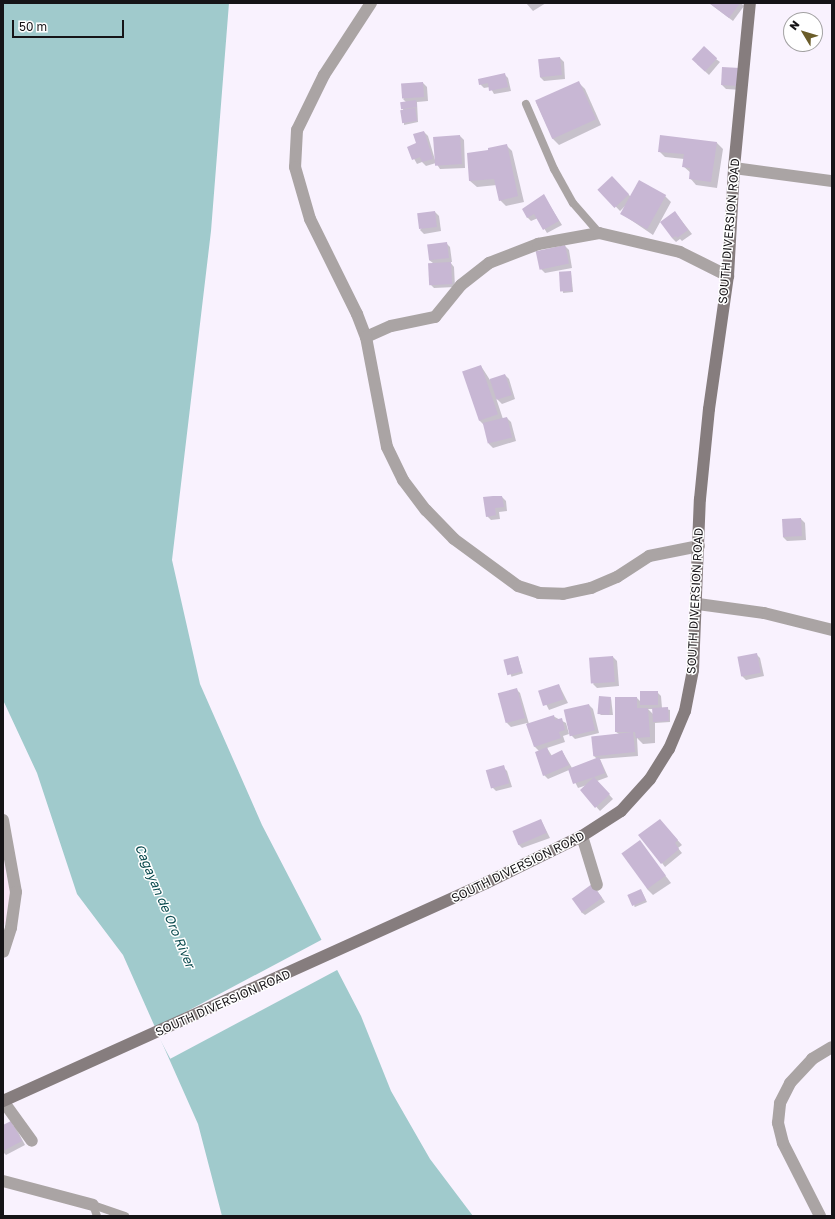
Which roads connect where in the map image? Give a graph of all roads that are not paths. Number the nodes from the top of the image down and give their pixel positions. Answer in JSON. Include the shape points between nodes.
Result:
{"nodes":[{"id":1,"x":371,"y":3,"type":"edge"},
{"id":2,"x":750,"y":3,"type":"edge"},
{"id":3,"x":526,"y":104,"type":"dead end"},
{"id":4,"x":734,"y":168,"type":"junction"},
{"id":5,"x":832,"y":181,"type":"edge"},
{"id":6,"x":600,"y":233,"type":"junction"},
{"id":7,"x":728,"y":276,"type":"junction"},
{"id":8,"x":366,"y":337,"type":"junction"},
{"id":9,"x":699,"y":546,"type":"junction"},
{"id":10,"x":698,"y":604,"type":"junction"},
{"id":11,"x":832,"y":630,"type":"edge"},
{"id":12,"x":3,"y":820,"type":"edge"},
{"id":13,"x":582,"y":836,"type":"junction"},
{"id":14,"x":597,"y":885,"type":"dead end"},
{"id":15,"x":3,"y":951,"type":"edge"},
{"id":16,"x":832,"y":1047,"type":"edge"},
{"id":17,"x":3,"y":1101,"type":"edge"},
{"id":18,"x":32,"y":1141,"type":"dead end"},
{"id":19,"x":3,"y":1181,"type":"edge"},
{"id":20,"x":95,"y":1211,"type":"edge"},
{"id":21,"x":125,"y":1216,"type":"edge"},
{"id":22,"x":820,"y":1216,"type":"edge"}],
"edges":[{"from":1,"to":8,"type":"street","via":[[324,75],[297,130],[295,167],[310,219]]},
{"from":2,"to":4,"type":"main road","name":"SOUTH DIVERSION ROAD"},
{"from":3,"to":6,"type":"lane","via":[[554,169],[570,196]]},
{"from":4,"to":5,"type":"street"},
{"from":4,"to":7,"type":"main road","name":"SOUTH DIVERSION ROAD"},
{"from":6,"to":7,"type":"street","via":[[680,252]]},
{"from":6,"to":8,"type":"street","via":[[538,244],[489,263],[461,285],[435,317],[392,326]]},
{"from":7,"to":9,"type":"main road","name":"SOUTH DIVERSION ROAD","via":[[708,409]]},
{"from":8,"to":9,"type":"street","via":[[387,447],[403,480],[426,510],[454,539],[518,586],[539,593],[563,594],[591,588],[617,577],[649,556]]},
{"from":9,"to":10,"type":"main road","name":"SOUTH DIVERSION ROAD"},
{"from":10,"to":11,"type":"street","via":[[764,613]]},
{"from":10,"to":13,"type":"main road","name":"SOUTH DIVERSION ROAD","via":[[693,670],[684,711],[669,749],[650,779],[620,811]]},
{"from":12,"to":15,"type":"street","via":[[16,892],[11,928]]},
{"from":13,"to":14,"type":"street"},
{"from":13,"to":17,"type":"main road","name":"SOUTH DIVERSION ROAD","via":[[486,884]]},
{"from":16,"to":22,"type":"street","via":[[812,1059],[790,1083],[780,1103],[778,1123],[783,1143]]},
{"from":17,"to":18,"type":"street"},
{"from":19,"to":20,"type":"street"},
{"from":20,"to":21,"type":"lane"}]}
